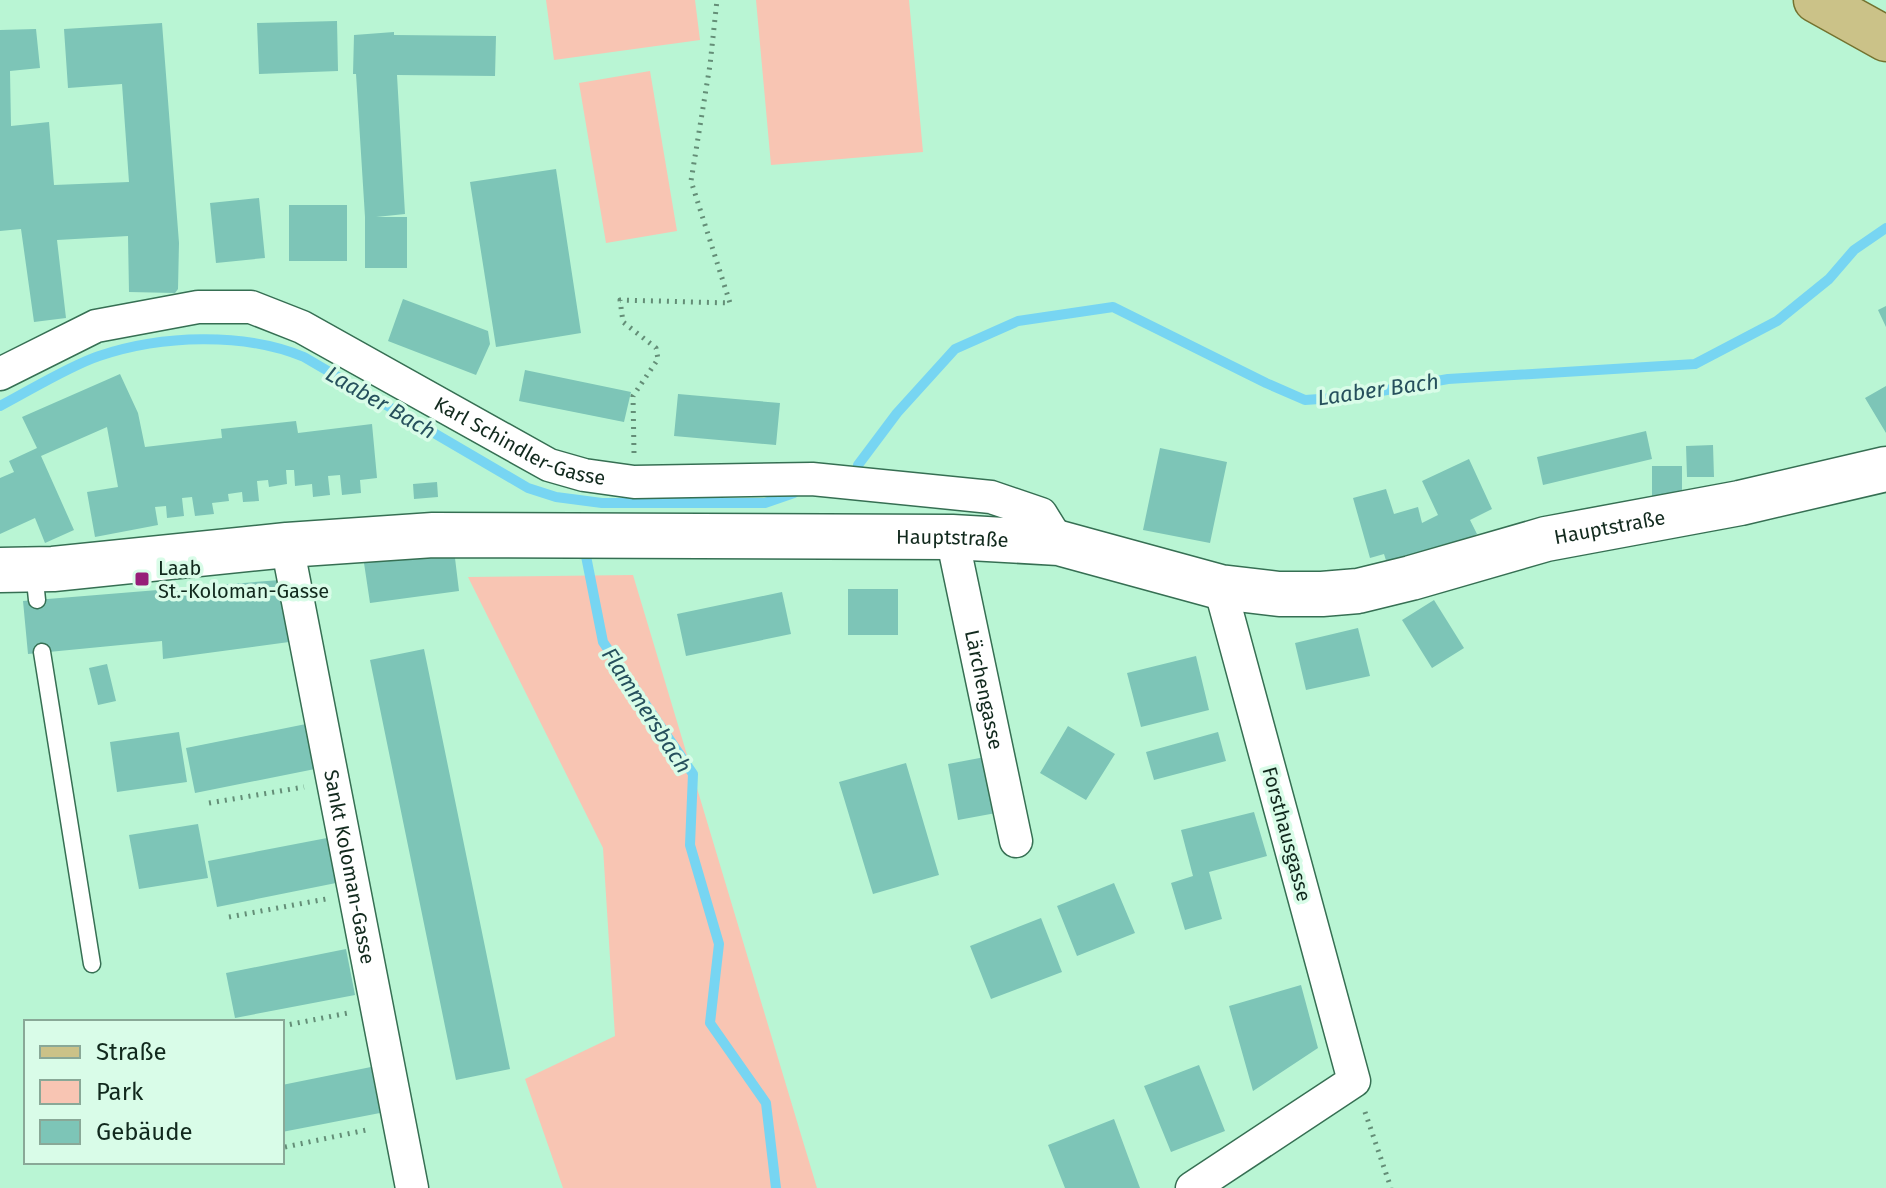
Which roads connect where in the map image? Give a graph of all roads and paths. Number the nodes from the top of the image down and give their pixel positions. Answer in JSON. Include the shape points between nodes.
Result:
{"nodes":[{"id":1,"x":717,"y":0,"type":"edge"},
{"id":2,"x":1816,"y":0,"type":"edge"},
{"id":3,"x":1886,"y":39,"type":"edge"},
{"id":4,"x":0,"y":374,"type":"edge"},
{"id":5,"x":1886,"y":469,"type":"edge"},
{"id":6,"x":634,"y":482,"type":"junction"},
{"id":7,"x":952,"y":537,"type":"junction"},
{"id":8,"x":1059,"y":543,"type":"junction"},
{"id":9,"x":287,"y":545,"type":"junction"},
{"id":10,"x":24,"y":580,"type":"edge"},
{"id":11,"x":1220,"y":587,"type":"junction"},
{"id":12,"x":42,"y":652,"type":"dead end"},
{"id":13,"x":333,"y":782,"type":"junction"},
{"id":14,"x":209,"y":803,"type":"dead end"},
{"id":15,"x":1016,"y":841,"type":"dead end"},
{"id":16,"x":354,"y":893,"type":"junction"},
{"id":17,"x":229,"y":917,"type":"dead end"},
{"id":18,"x":92,"y":964,"type":"dead end"},
{"id":19,"x":377,"y":1007,"type":"junction"},
{"id":20,"x":284,"y":1026,"type":"edge"},
{"id":21,"x":1354,"y":1081,"type":"junction"},
{"id":22,"x":400,"y":1123,"type":"junction"},
{"id":23,"x":285,"y":1147,"type":"dead end"},
{"id":24,"x":412,"y":1188,"type":"edge"},
{"id":25,"x":1192,"y":1188,"type":"edge"},
{"id":26,"x":1391,"y":1188,"type":"edge"}],
"edges":[{"from":1,"to":6,"type":"path","via":[[691,181],[730,303],[620,300],[623,322],[656,348],[658,359],[633,396]]},
{"from":2,"to":3,"type":"main road"},
{"from":4,"to":6,"type":"street","name":"Karl Schindler-Gasse","via":[[96,326],[198,307],[251,307],[302,327],[549,465]]},
{"from":5,"to":11,"type":"street","name":"Hauptstraße","via":[[1546,539],[1358,591],[1279,594]]},
{"from":6,"to":8,"type":"street","name":"Karl Schindler-Gasse","via":[[812,479],[991,497],[1041,514]]},
{"from":7,"to":8,"type":"street","name":"Hauptstraße"},
{"from":7,"to":9,"type":"street","name":"Hauptstraße","via":[[433,535]]},
{"from":7,"to":15,"type":"street","name":"Lärchengasse"},
{"from":8,"to":11,"type":"street","name":"Hauptstraße"},
{"from":9,"to":10,"type":"street","name":"Hauptstraße"},
{"from":9,"to":13,"type":"street","name":"Sankt Koloman-Gasse"},
{"from":11,"to":21,"type":"street","name":"Forsthausgasse"},
{"from":12,"to":18,"type":"lane"},
{"from":13,"to":14,"type":"path"},
{"from":13,"to":16,"type":"street","name":"Sankt Koloman-Gasse"},
{"from":16,"to":17,"type":"path"},
{"from":16,"to":19,"type":"street","name":"Sankt Koloman-Gasse"},
{"from":19,"to":20,"type":"path"},
{"from":19,"to":22,"type":"street","name":"Sankt Koloman-Gasse"},
{"from":21,"to":25,"type":"street"},
{"from":21,"to":26,"type":"path"},
{"from":22,"to":23,"type":"path"},
{"from":22,"to":24,"type":"street","name":"Sankt Koloman-Gasse"}]}
